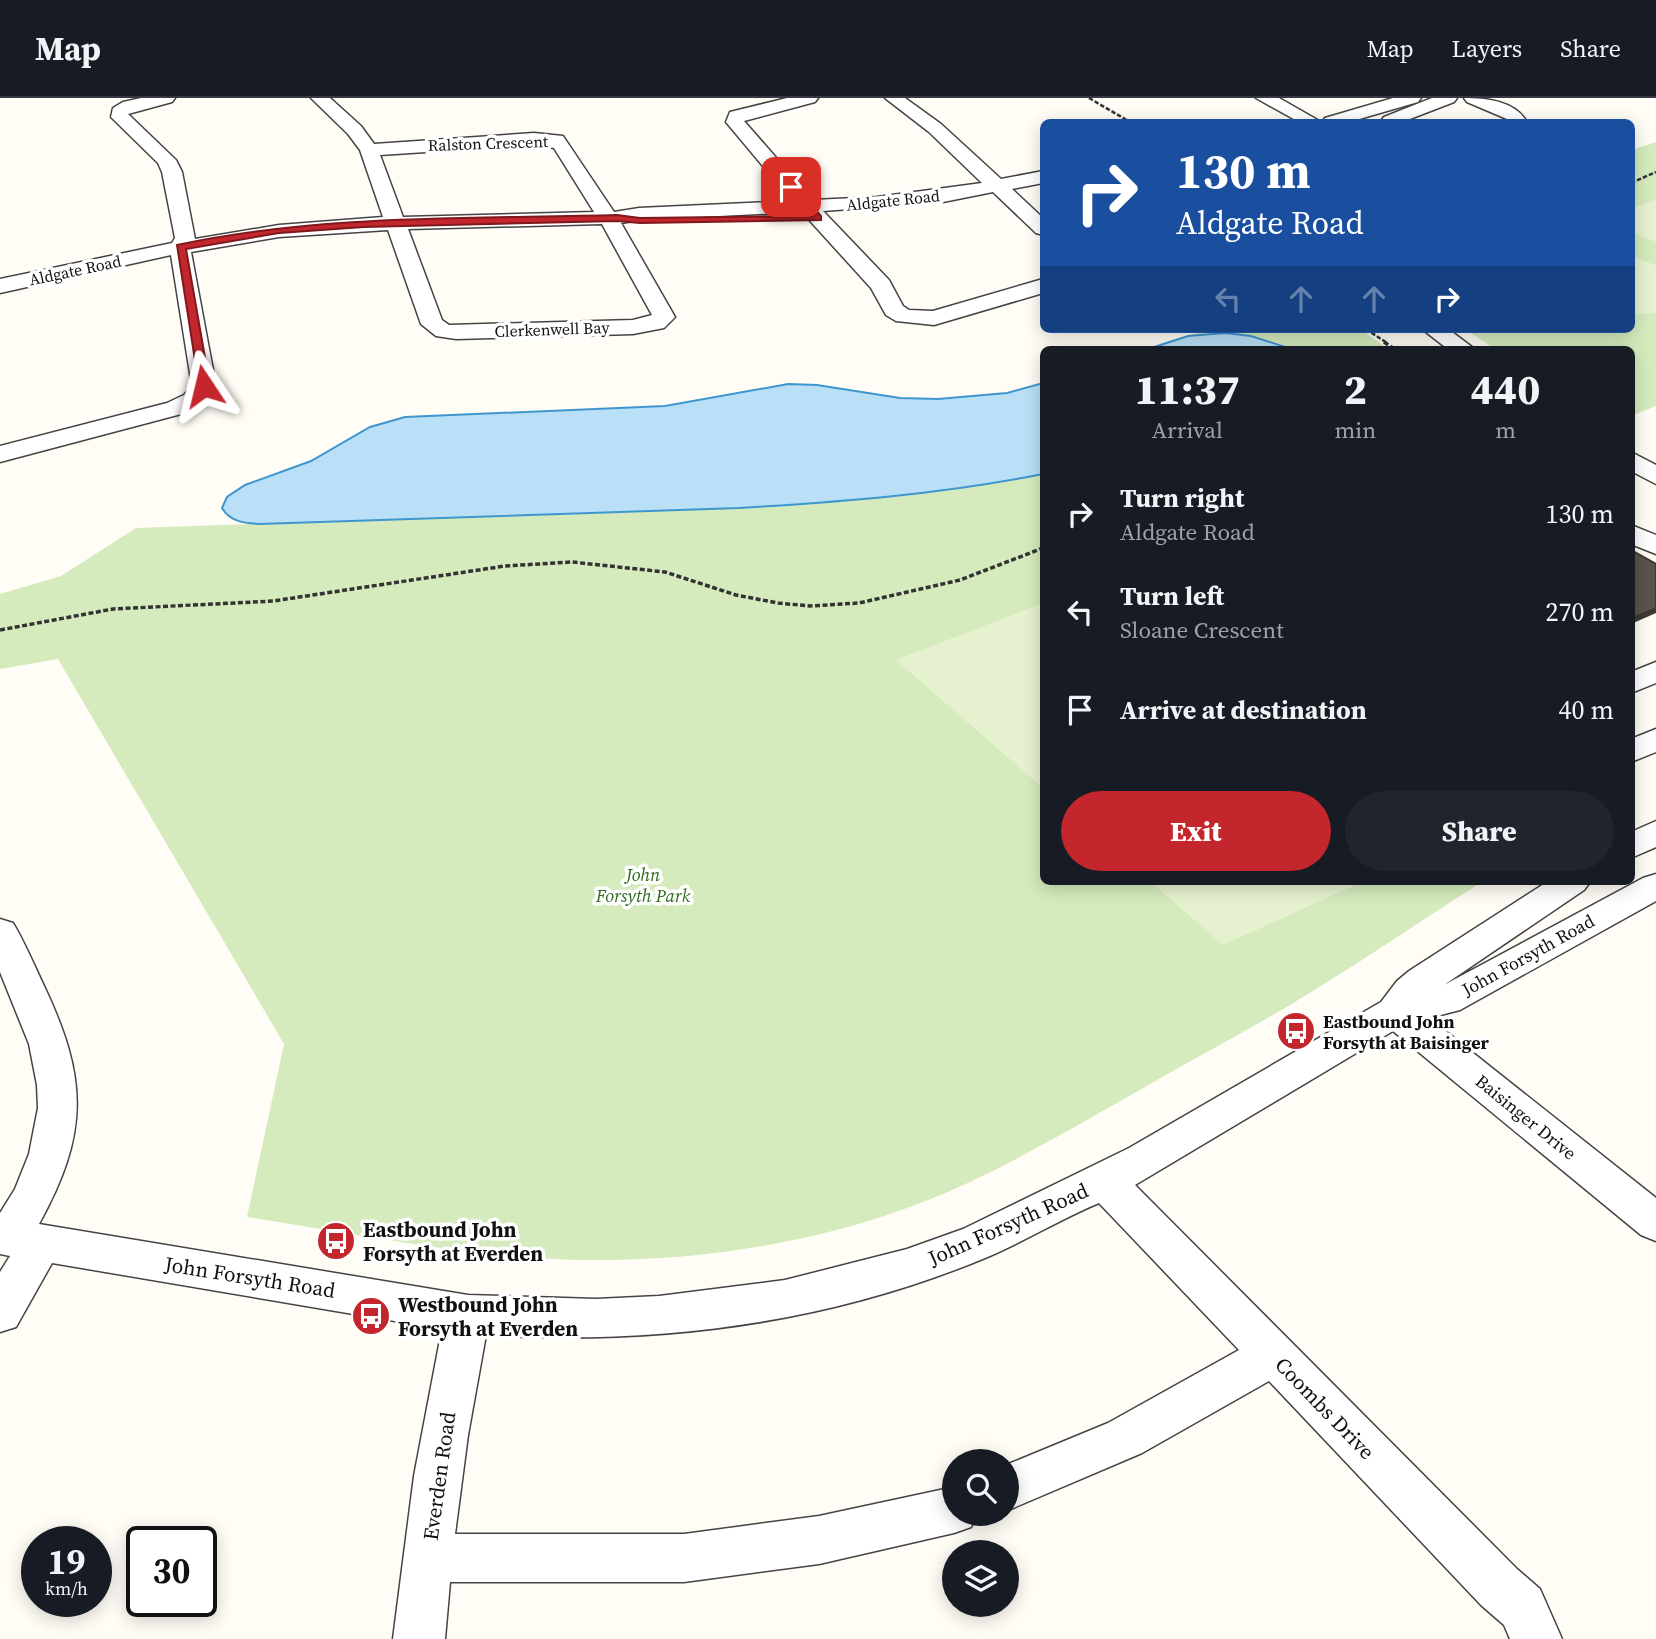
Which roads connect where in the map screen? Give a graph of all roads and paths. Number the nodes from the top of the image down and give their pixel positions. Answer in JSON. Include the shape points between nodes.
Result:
{"nodes":[{"id":1,"x":166,"y":98,"type":"edge"},
{"id":2,"x":320,"y":98,"type":"edge"},
{"id":3,"x":809,"y":98,"type":"edge"},
{"id":4,"x":894,"y":98,"type":"edge"},
{"id":5,"x":1089,"y":98,"type":"edge"},
{"id":6,"x":1265,"y":98,"type":"edge"},
{"id":7,"x":1412,"y":98,"type":"edge"},
{"id":8,"x":1448,"y":98,"type":"edge"},
{"id":9,"x":1473,"y":98,"type":"edge"},
{"id":10,"x":1125,"y":119,"type":"edge"},
{"id":11,"x":1306,"y":119,"type":"edge"},
{"id":12,"x":1341,"y":119,"type":"edge"},
{"id":13,"x":1391,"y":119,"type":"edge"},
{"id":14,"x":1516,"y":119,"type":"edge"},
{"id":15,"x":369,"y":150,"type":"junction"},
{"id":16,"x":1656,"y":172,"type":"edge"},
{"id":17,"x":1040,"y":178,"type":"edge"},
{"id":18,"x":1635,"y":181,"type":"edge"},
{"id":19,"x":1040,"y":191,"type":"edge"},
{"id":20,"x":1003,"y":192,"type":"junction"},
{"id":21,"x":813,"y":213,"type":"junction"},
{"id":22,"x":612,"y":218,"type":"junction"},
{"id":23,"x":396,"y":223,"type":"junction"},
{"id":24,"x":1040,"y":226,"type":"edge"},
{"id":25,"x":180,"y":247,"type":"junction"},
{"id":26,"x":149,"y":253,"type":"junction"},
{"id":27,"x":0,"y":272,"type":"edge"},
{"id":28,"x":0,"y":286,"type":"edge"},
{"id":29,"x":1040,"y":287,"type":"edge"},
{"id":30,"x":1372,"y":333,"type":"edge"},
{"id":31,"x":1439,"y":333,"type":"edge"},
{"id":32,"x":1390,"y":346,"type":"edge"},
{"id":33,"x":1458,"y":346,"type":"edge"},
{"id":34,"x":0,"y":454,"type":"edge"},
{"id":35,"x":1635,"y":462,"type":"edge"},
{"id":36,"x":1656,"y":475,"type":"edge"},
{"id":37,"x":1635,"y":535,"type":"edge"},
{"id":38,"x":1656,"y":546,"type":"edge"},
{"id":39,"x":1040,"y":549,"type":"edge"},
{"id":40,"x":0,"y":630,"type":"edge"},
{"id":41,"x":1656,"y":671,"type":"edge"},
{"id":42,"x":1635,"y":682,"type":"edge"},
{"id":43,"x":1656,"y":739,"type":"edge"},
{"id":44,"x":1635,"y":750,"type":"edge"},
{"id":45,"x":1656,"y":832,"type":"edge"},
{"id":46,"x":1635,"y":845,"type":"edge"},
{"id":47,"x":1635,"y":869,"type":"edge"},
{"id":48,"x":1656,"y":884,"type":"edge"},
{"id":49,"x":1567,"y":885,"type":"edge"},
{"id":50,"x":0,"y":932,"type":"edge"},
{"id":51,"x":1395,"y":1012,"type":"junction"},
{"id":52,"x":1105,"y":1181,"type":"junction"},
{"id":53,"x":1656,"y":1223,"type":"edge"},
{"id":54,"x":17,"y":1238,"type":"edge"},
{"id":55,"x":0,"y":1313,"type":"edge"},
{"id":56,"x":468,"y":1314,"type":"junction"},
{"id":57,"x":1273,"y":1355,"type":"junction"},
{"id":58,"x":1019,"y":1483,"type":"edge"},
{"id":59,"x":942,"y":1513,"type":"edge"},
{"id":60,"x":427,"y":1558,"type":"junction"},
{"id":61,"x":419,"y":1639,"type":"edge"},
{"id":62,"x":1536,"y":1639,"type":"edge"}],
"edges":[{"from":1,"to":25,"type":"street","via":[[119,112],[172,172],[185,238]]},
{"from":2,"to":15,"type":"street","via":[[355,130]]},
{"from":3,"to":21,"type":"street","via":[[746,112],[735,119]]},
{"from":4,"to":20,"type":"street"},
{"from":5,"to":10,"type":"path"},
{"from":6,"to":11,"type":"street"},
{"from":7,"to":12,"type":"street"},
{"from":8,"to":13,"type":"street"},
{"from":9,"to":14,"type":"street"},
{"from":15,"to":22,"type":"street","name":"Ralston Crescent","via":[[556,140]]},
{"from":15,"to":23,"type":"street"},
{"from":16,"to":18,"type":"path"},
{"from":17,"to":20,"type":"street","name":"Aldgate Road"},
{"from":19,"to":20,"type":"street","name":"Aldgate Road"},
{"from":20,"to":21,"type":"street","name":"Aldgate Road","via":[[912,212]]},
{"from":20,"to":24,"type":"street"},
{"from":21,"to":22,"type":"street","name":"Aldgate Road"},
{"from":21,"to":29,"type":"street","via":[[881,285],[894,310],[912,318],[942,316]]},
{"from":22,"to":23,"type":"street","name":"Aldgate Road"},
{"from":22,"to":23,"type":"street","name":"Clerkenwell Bay","via":[[663,313],[662,320],[633,327],[444,331],[432,324]]},
{"from":23,"to":25,"type":"street","name":"Aldgate Road","via":[[279,231]]},
{"from":25,"to":26,"type":"street","name":"Aldgate Road"},
{"from":25,"to":34,"type":"street","via":[[204,386],[199,396],[168,410]]},
{"from":26,"to":27,"type":"street","name":"Aldgate Road","via":[[103,251]]},
{"from":26,"to":28,"type":"street","name":"Aldgate Road"},
{"from":30,"to":32,"type":"path"},
{"from":31,"to":33,"type":"street"},
{"from":35,"to":36,"type":"street"},
{"from":37,"to":38,"type":"street"},
{"from":39,"to":40,"type":"path","via":[[960,580],[859,603],[778,603],[666,572],[572,562],[505,566],[274,601],[113,609]]},
{"from":41,"to":42,"type":"street"},
{"from":43,"to":44,"type":"street"},
{"from":45,"to":46,"type":"street"},
{"from":47,"to":48,"type":"street"},
{"from":48,"to":51,"type":"street","name":"John Forsyth Road","via":[[1447,1000]]},
{"from":49,"to":51,"type":"street","name":"John Forsyth Road","via":[[1422,981]]},
{"from":50,"to":54,"type":"street","via":[[47,1040],[57,1106],[57,1129],[46,1167]]},
{"from":51,"to":52,"type":"street","name":"John Forsyth Road"},
{"from":51,"to":53,"type":"street","name":"Baisinger Drive"},
{"from":52,"to":56,"type":"street","name":"John Forsyth Road","via":[[970,1245],[880,1277],[774,1303],[688,1315],[610,1318],[517,1319]]},
{"from":52,"to":57,"type":"street","name":"Coombs Drive"},
{"from":54,"to":55,"type":"street"},
{"from":54,"to":56,"type":"street","name":"John Forsyth Road"},
{"from":56,"to":60,"type":"street","name":"Everden Road","via":[[456,1361]]},
{"from":57,"to":58,"type":"street","via":[[1125,1438]]},
{"from":57,"to":62,"type":"street","name":"Coombs Drive","via":[[1522,1607]]},
{"from":59,"to":60,"type":"street","via":[[819,1540],[684,1558]]},
{"from":60,"to":61,"type":"street","name":"Everden Road"}]}
